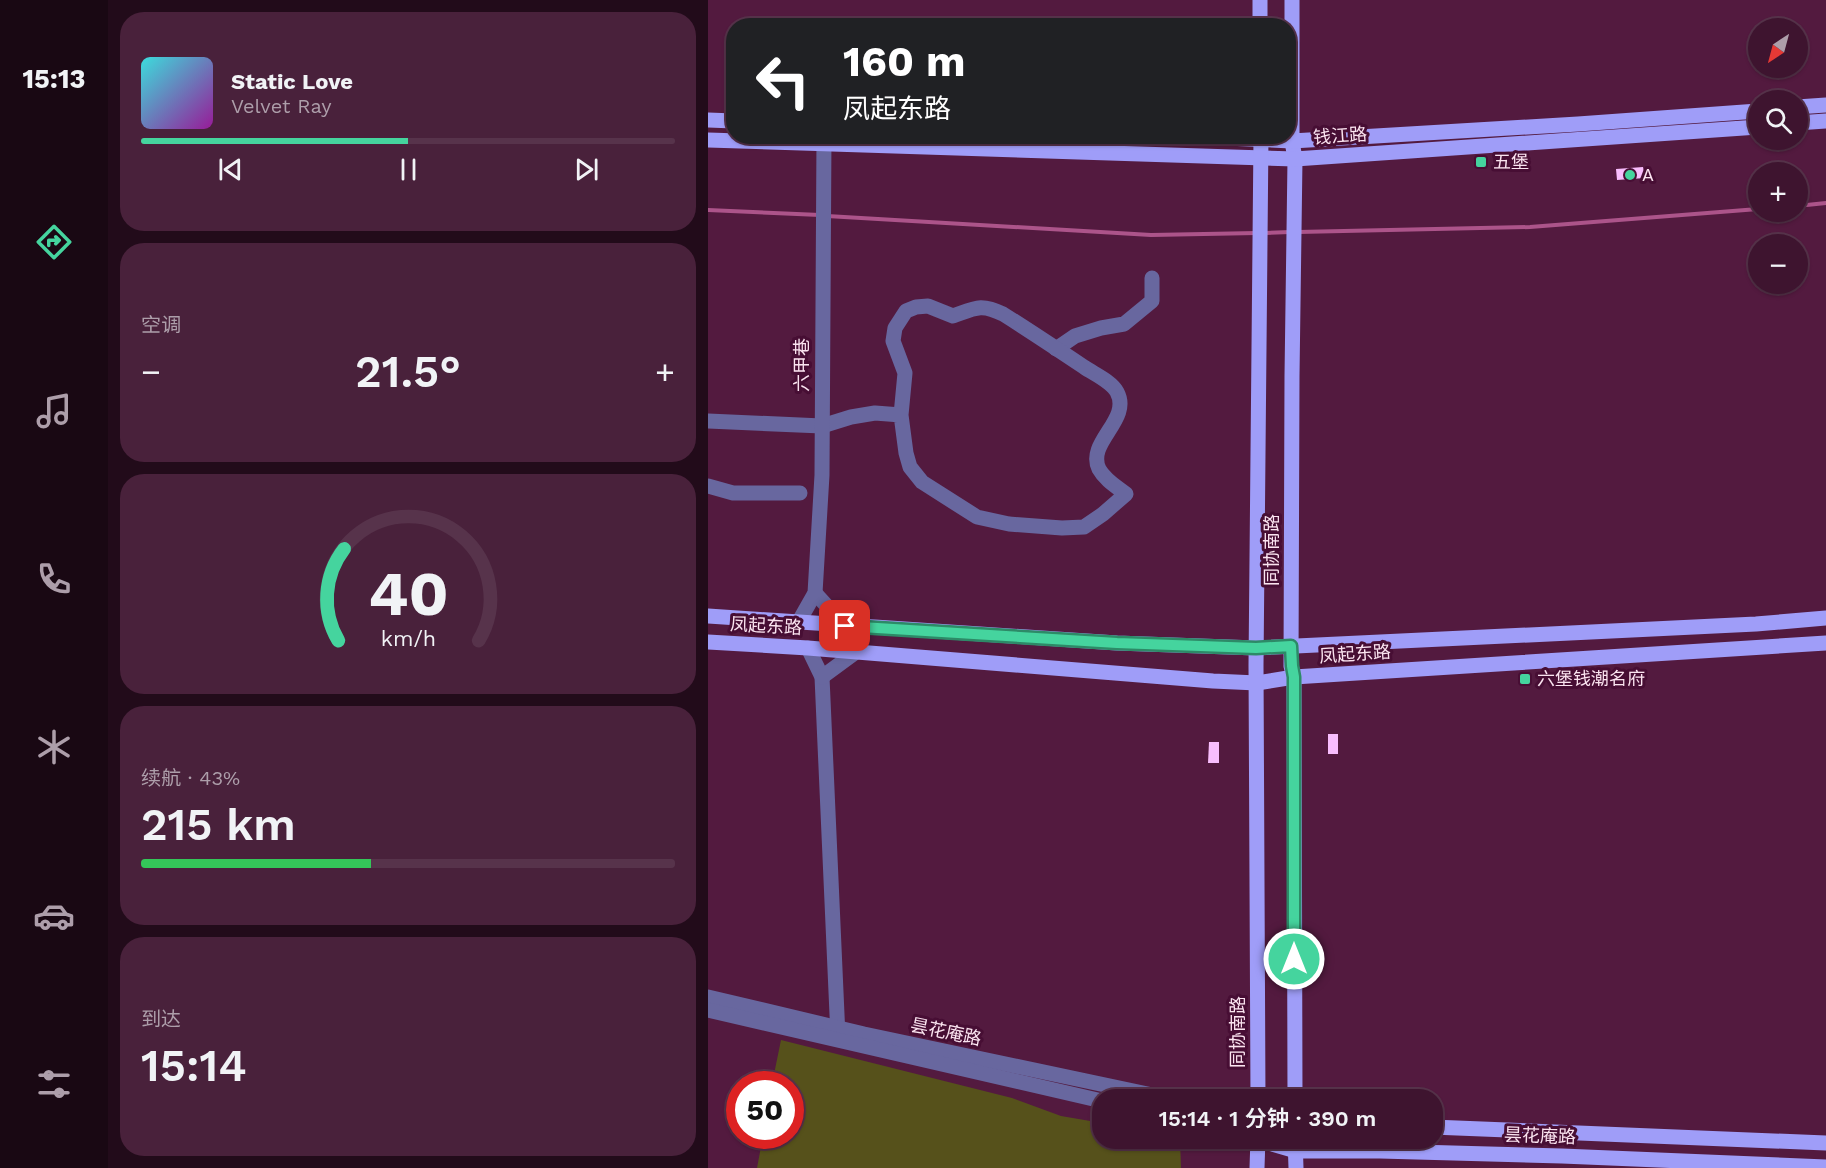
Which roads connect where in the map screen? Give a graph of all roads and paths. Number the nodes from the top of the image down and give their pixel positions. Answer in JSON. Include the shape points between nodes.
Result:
{"nodes":[{"id":1,"x":1260,"y":0,"type":"edge"},
{"id":2,"x":1292,"y":0,"type":"edge"},
{"id":3,"x":1260,"y":18,"type":"edge"},
{"id":4,"x":1292,"y":18,"type":"edge"},
{"id":5,"x":1826,"y":105,"type":"edge"},
{"id":6,"x":1808,"y":106,"type":"edge"},
{"id":7,"x":1748,"y":112,"type":"edge"},
{"id":8,"x":708,"y":120,"type":"edge"},
{"id":9,"x":726,"y":120,"type":"edge"},
{"id":10,"x":1826,"y":121,"type":"edge"},
{"id":11,"x":1808,"y":122,"type":"edge"},
{"id":12,"x":1748,"y":128,"type":"edge"},
{"id":13,"x":708,"y":140,"type":"edge"},
{"id":14,"x":726,"y":140,"type":"edge"},
{"id":15,"x":1296,"y":141,"type":"edge"},
{"id":16,"x":824,"y":144,"type":"edge"},
{"id":17,"x":921,"y":144,"type":"edge"},
{"id":18,"x":1261,"y":144,"type":"edge"},
{"id":19,"x":1292,"y":144,"type":"edge"},
{"id":20,"x":1260,"y":158,"type":"junction"},
{"id":21,"x":1295,"y":159,"type":"junction"},
{"id":22,"x":1152,"y":278,"type":"dead end"},
{"id":23,"x":1056,"y":349,"type":"junction"},
{"id":24,"x":901,"y":415,"type":"junction"},
{"id":25,"x":708,"y":421,"type":"edge"},
{"id":26,"x":822,"y":426,"type":"junction"},
{"id":27,"x":708,"y":486,"type":"edge"},
{"id":28,"x":800,"y":493,"type":"dead end"},
{"id":29,"x":814,"y":593,"type":"junction"},
{"id":30,"x":708,"y":615,"type":"edge"},
{"id":31,"x":1826,"y":618,"type":"edge"},
{"id":32,"x":798,"y":623,"type":"junction"},
{"id":33,"x":845,"y":626,"type":"junction"},
{"id":34,"x":708,"y":642,"type":"edge"},
{"id":35,"x":1826,"y":643,"type":"edge"},
{"id":36,"x":1291,"y":646,"type":"junction"},
{"id":37,"x":808,"y":648,"type":"junction"},
{"id":38,"x":1256,"y":648,"type":"junction"},
{"id":39,"x":856,"y":652,"type":"junction"},
{"id":40,"x":822,"y":677,"type":"junction"},
{"id":41,"x":1294,"y":677,"type":"junction"},
{"id":42,"x":1257,"y":683,"type":"junction"},
{"id":43,"x":708,"y":997,"type":"edge"},
{"id":44,"x":708,"y":1011,"type":"edge"},
{"id":45,"x":838,"y":1034,"type":"junction"},
{"id":46,"x":1120,"y":1089,"type":"edge"},
{"id":47,"x":1258,"y":1089,"type":"edge"},
{"id":48,"x":1295,"y":1089,"type":"edge"},
{"id":49,"x":1092,"y":1098,"type":"edge"},
{"id":50,"x":1443,"y":1127,"type":"edge"},
{"id":51,"x":1826,"y":1143,"type":"edge"},
{"id":52,"x":1256,"y":1149,"type":"edge"},
{"id":53,"x":1296,"y":1149,"type":"edge"},
{"id":54,"x":1384,"y":1149,"type":"edge"},
{"id":55,"x":1788,"y":1167,"type":"edge"},
{"id":56,"x":1826,"y":1167,"type":"edge"},
{"id":57,"x":1257,"y":1168,"type":"edge"},
{"id":58,"x":1296,"y":1168,"type":"edge"}],
"edges":[{"from":1,"to":3,"type":"main road"},
{"from":2,"to":4,"type":"main road","name":"同协南路"},
{"from":5,"to":6,"type":"main road"},
{"from":7,"to":15,"type":"main road","name":"钱江路"},
{"from":8,"to":9,"type":"main road"},
{"from":10,"to":11,"type":"main road"},
{"from":12,"to":21,"type":"main road","name":"钱江路"},
{"from":13,"to":14,"type":"main road","name":"钱江路"},
{"from":16,"to":26,"type":"street","name":"六甲巷"},
{"from":17,"to":20,"type":"main road","name":"钱江路"},
{"from":18,"to":20,"type":"main road","name":"同协南路"},
{"from":19,"to":21,"type":"main road","name":"同协南路"},
{"from":20,"to":21,"type":"main road","name":"钱江路"},
{"from":20,"to":38,"type":"main road","name":"同协南路"},
{"from":21,"to":36,"type":"main road","name":"同协南路"},
{"from":22,"to":23,"type":"street","via":[[1152,301],[1124,324],[1076,336]]},
{"from":23,"to":24,"type":"street","via":[[989,307],[976,307],[953,316],[928,306],[906,311],[895,328],[893,341],[905,373]]},
{"from":23,"to":24,"type":"street","via":[[1109,384],[1117,392],[1120,407],[1096,458],[1107,480],[1126,494],[1084,527],[1009,524],[977,517],[946,499],[922,482],[910,467]]},
{"from":24,"to":26,"type":"street","via":[[875,413]]},
{"from":25,"to":26,"type":"street"},
{"from":26,"to":29,"type":"street","name":"六甲巷"},
{"from":27,"to":28,"type":"street","via":[[733,493]]},
{"from":29,"to":32,"type":"street","name":"六甲巷"},
{"from":29,"to":33,"type":"street"},
{"from":30,"to":32,"type":"main road","name":"凤起东路"},
{"from":31,"to":36,"type":"main road","name":"凤起东路"},
{"from":32,"to":33,"type":"main road","name":"凤起东路"},
{"from":33,"to":38,"type":"main road","name":"凤起东路"},
{"from":34,"to":37,"type":"main road","name":"凤起东路"},
{"from":35,"to":41,"type":"main road","name":"凤起东路"},
{"from":36,"to":38,"type":"main road","name":"凤起东路"},
{"from":36,"to":41,"type":"main road","name":"同协南路"},
{"from":37,"to":39,"type":"main road","name":"凤起东路"},
{"from":37,"to":40,"type":"street"},
{"from":38,"to":42,"type":"main road","name":"同协南路"},
{"from":39,"to":40,"type":"street"},
{"from":39,"to":42,"type":"main road","name":"凤起东路"},
{"from":40,"to":45,"type":"street"},
{"from":41,"to":42,"type":"main road","name":"凤起东路"},
{"from":41,"to":48,"type":"main road","name":"同协南路"},
{"from":42,"to":47,"type":"main road","name":"同协南路"},
{"from":43,"to":45,"type":"street","name":"昙花庵路"},
{"from":44,"to":45,"type":"street","name":"昙花庵路"},
{"from":45,"to":46,"type":"street","name":"昙花庵路"},
{"from":45,"to":49,"type":"street","name":"昙花庵路"},
{"from":50,"to":51,"type":"main road","name":"昙花庵路"},
{"from":52,"to":57,"type":"main road"},
{"from":53,"to":58,"type":"main road"},
{"from":54,"to":55,"type":"main road","name":"昙花庵路"},
{"from":55,"to":56,"type":"main road","name":"昙花庵路"}]}
